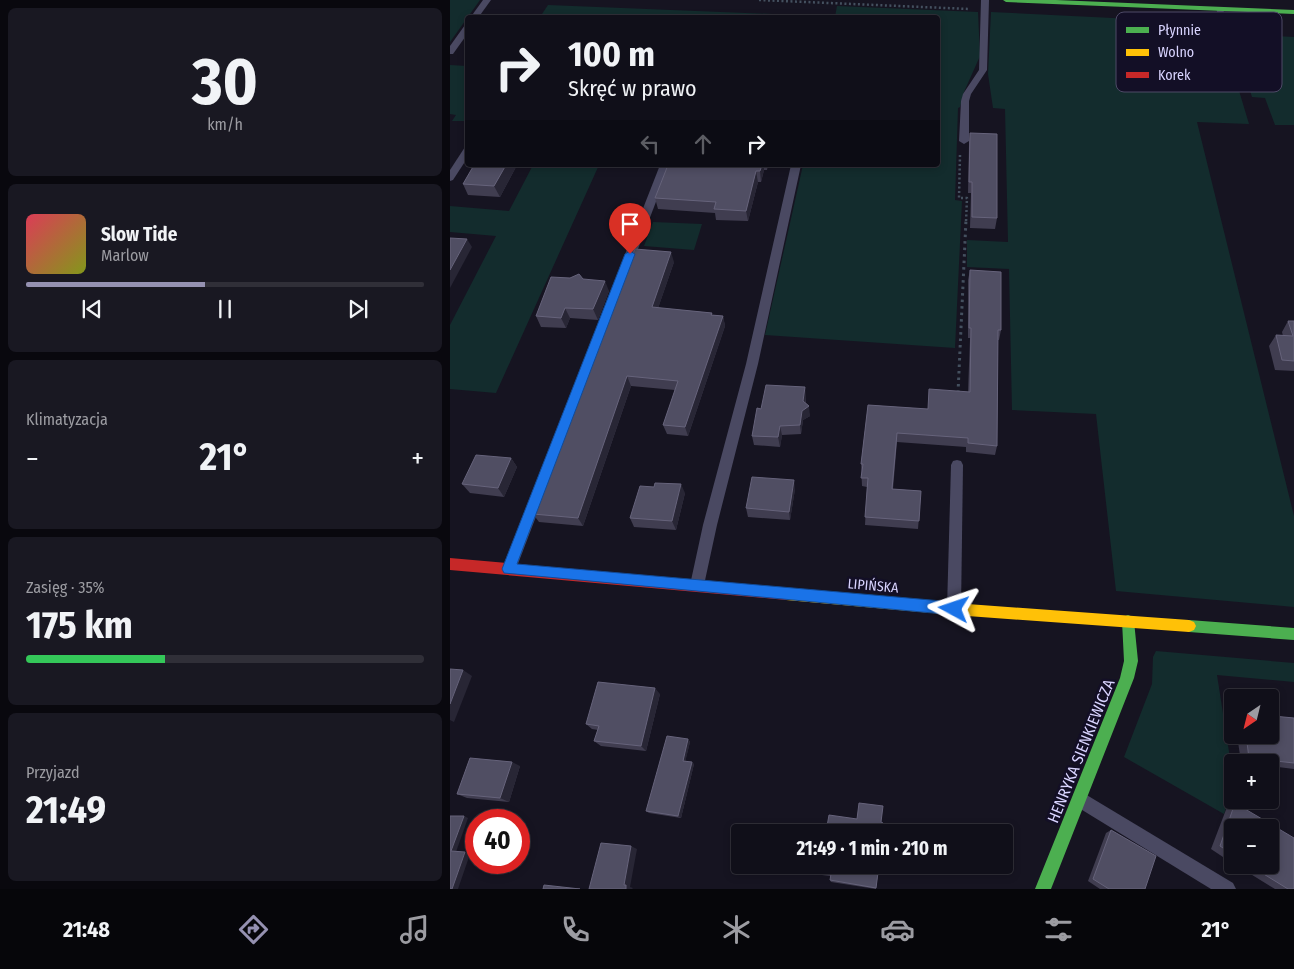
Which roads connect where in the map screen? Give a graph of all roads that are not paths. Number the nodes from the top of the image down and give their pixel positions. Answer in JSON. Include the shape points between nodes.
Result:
{"nodes":[{"id":1,"x":487,"y":0,"type":"edge"},
{"id":2,"x":985,"y":0,"type":"edge"},
{"id":3,"x":1006,"y":0,"type":"edge"},
{"id":4,"x":1219,"y":9,"type":"junction"},
{"id":5,"x":1220,"y":12,"type":"edge"},
{"id":6,"x":1294,"y":12,"type":"edge"},
{"id":7,"x":476,"y":15,"type":"edge"},
{"id":8,"x":465,"y":31,"type":"edge"},
{"id":9,"x":450,"y":52,"type":"edge"},
{"id":10,"x":964,"y":141,"type":"road end"},
{"id":11,"x":465,"y":154,"type":"edge"},
{"id":12,"x":664,"y":167,"type":"edge"},
{"id":13,"x":796,"y":167,"type":"edge"},
{"id":14,"x":450,"y":178,"type":"edge"},
{"id":15,"x":957,"y":465,"type":"dead end"},
{"id":16,"x":450,"y":564,"type":"edge"},
{"id":17,"x":509,"y":569,"type":"junction"},
{"id":18,"x":697,"y":584,"type":"junction"},
{"id":19,"x":954,"y":609,"type":"junction"},
{"id":20,"x":1128,"y":622,"type":"junction"},
{"id":21,"x":1294,"y":634,"type":"edge"},
{"id":22,"x":1079,"y":798,"type":"junction"},
{"id":23,"x":1043,"y":889,"type":"edge"},
{"id":24,"x":1227,"y":889,"type":"edge"}],
"edges":[{"from":1,"to":7,"type":"lane"},
{"from":2,"to":10,"type":"lane","via":[[983,70],[965,101]]},
{"from":3,"to":4,"type":"street"},
{"from":4,"to":5,"type":"lane"},
{"from":4,"to":6,"type":"street"},
{"from":8,"to":9,"type":"lane"},
{"from":11,"to":14,"type":"lane"},
{"from":12,"to":17,"type":"lane"},
{"from":13,"to":18,"type":"lane","via":[[756,348]]},
{"from":15,"to":19,"type":"lane"},
{"from":16,"to":17,"type":"street","name":"LIPIŃSKA"},
{"from":17,"to":18,"type":"street","name":"LIPIŃSKA"},
{"from":18,"to":19,"type":"street","name":"LIPIŃSKA"},
{"from":19,"to":20,"type":"street","name":"LIPIŃSKA"},
{"from":20,"to":21,"type":"street","name":"LIPIŃSKA"},
{"from":20,"to":22,"type":"street","name":"HENRYKA SIENKIEWICZA","via":[[1131,661],[1127,678]]},
{"from":22,"to":23,"type":"street","name":"HENRYKA SIENKIEWICZA"},
{"from":22,"to":24,"type":"lane"}]}
